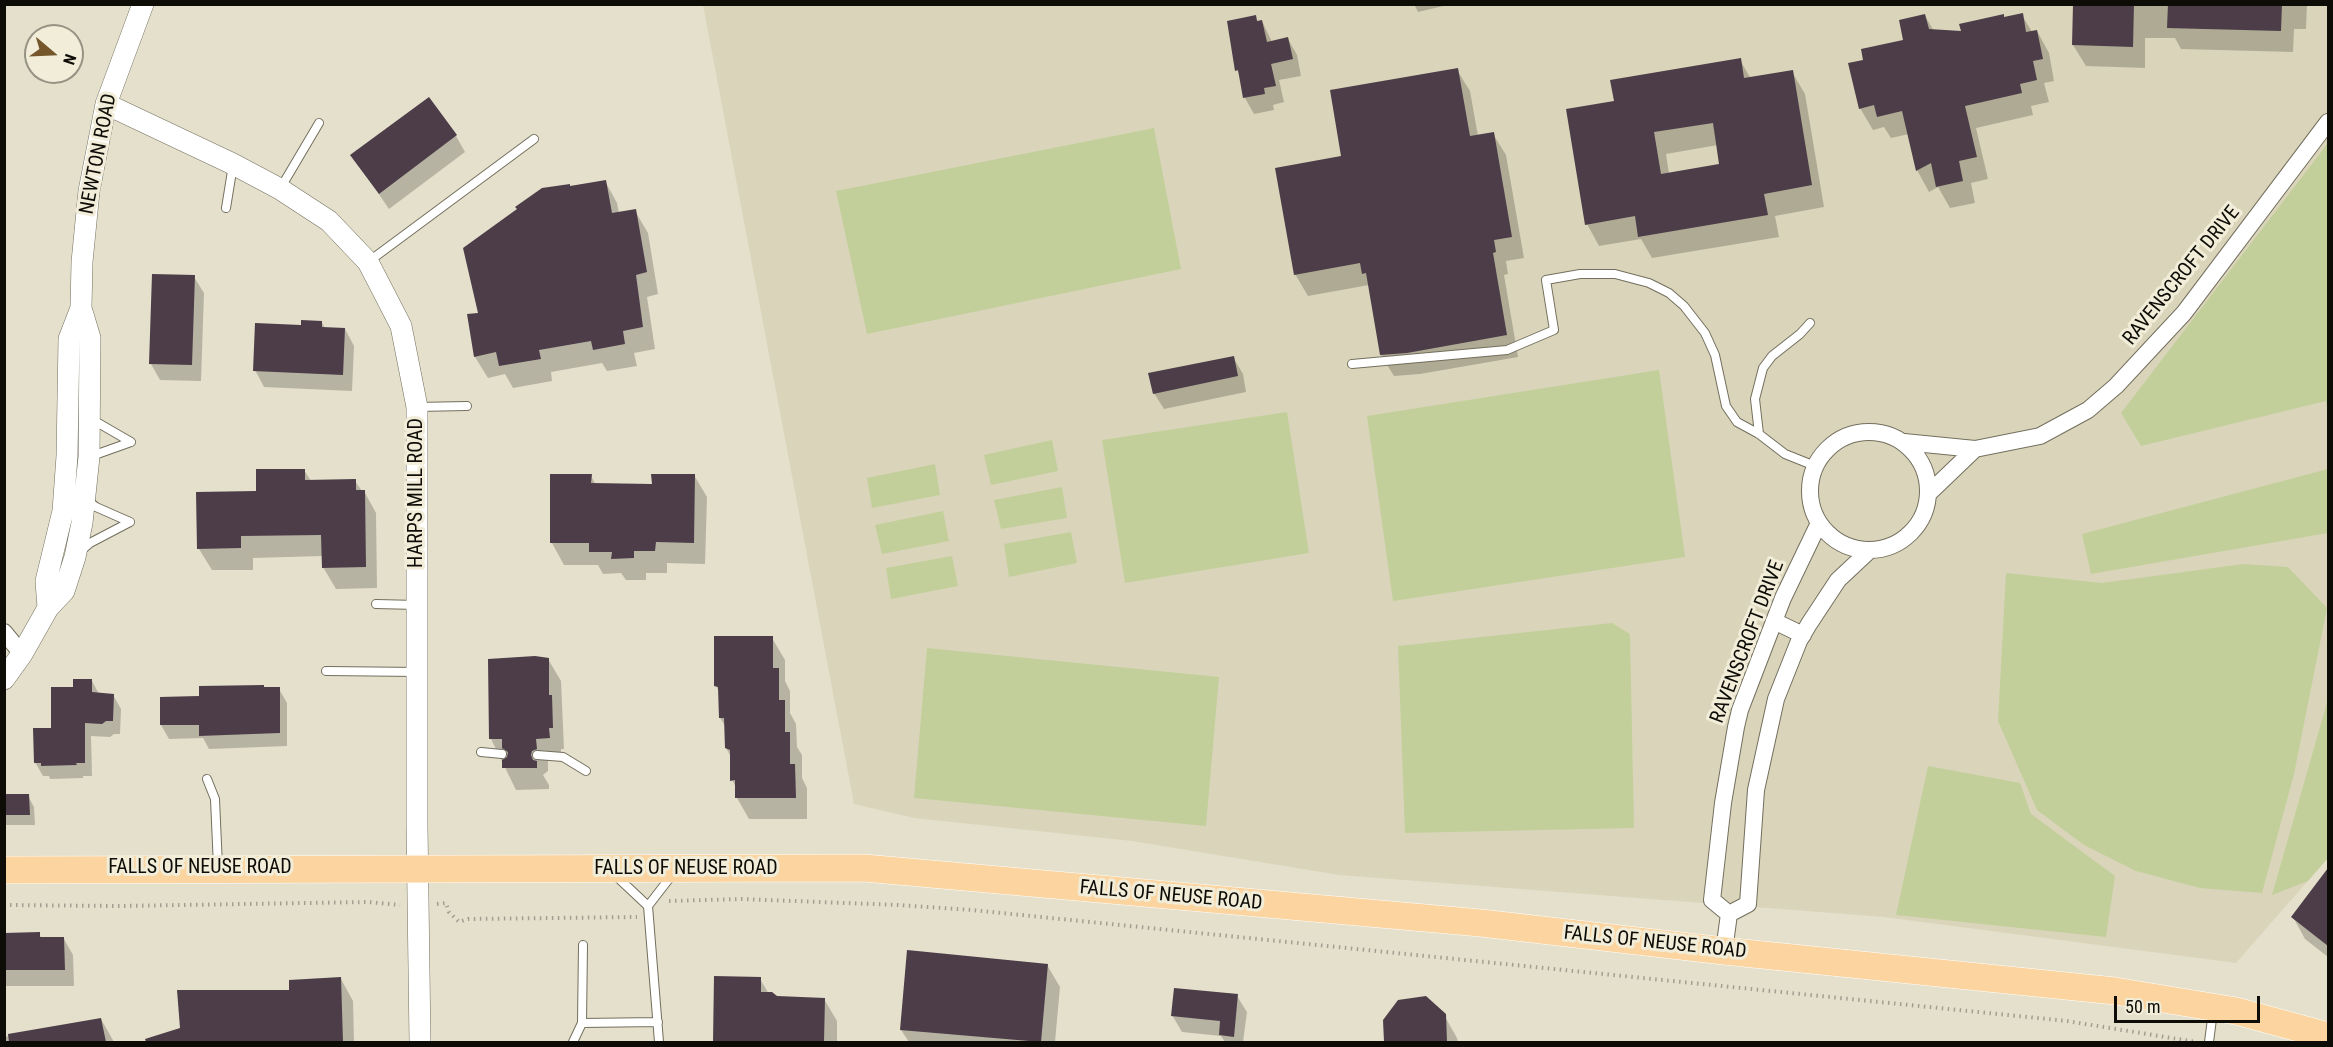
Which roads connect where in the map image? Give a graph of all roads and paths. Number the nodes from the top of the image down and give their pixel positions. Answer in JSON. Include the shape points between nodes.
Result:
{"nodes":[{"id":1,"x":143,"y":4,"type":"edge"},
{"id":2,"x":106,"y":105,"type":"junction"},
{"id":3,"x":2328,"y":122,"type":"edge"},
{"id":4,"x":320,"y":123,"type":"dead end"},
{"id":5,"x":534,"y":139,"type":"dead end"},
{"id":6,"x":233,"y":164,"type":"junction"},
{"id":7,"x":279,"y":189,"type":"junction"},
{"id":8,"x":226,"y":208,"type":"dead end"},
{"id":9,"x":368,"y":262,"type":"junction"},
{"id":10,"x":81,"y":308,"type":"junction"},
{"id":11,"x":1810,"y":323,"type":"dead end"},
{"id":12,"x":1352,"y":364,"type":"dead end"},
{"id":13,"x":467,"y":406,"type":"dead end"},
{"id":14,"x":417,"y":407,"type":"junction"},
{"id":15,"x":89,"y":418,"type":"junction"},
{"id":16,"x":1759,"y":434,"type":"junction"},
{"id":17,"x":1904,"y":442,"type":"junction"},
{"id":18,"x":1975,"y":449,"type":"junction"},
{"id":19,"x":89,"y":457,"type":"junction"},
{"id":20,"x":1815,"y":466,"type":"junction"},
{"id":21,"x":1928,"y":494,"type":"junction"},
{"id":22,"x":86,"y":499,"type":"junction"},
{"id":23,"x":1819,"y":523,"type":"junction"},
{"id":24,"x":1869,"y":550,"type":"junction"},
{"id":25,"x":75,"y":557,"type":"junction"},
{"id":26,"x":376,"y":604,"type":"dead end"},
{"id":27,"x":418,"y":604,"type":"junction"},
{"id":28,"x":48,"y":608,"type":"junction"},
{"id":29,"x":1774,"y":621,"type":"junction"},
{"id":30,"x":4,"y":633,"type":"edge"},
{"id":31,"x":1803,"y":635,"type":"junction"},
{"id":32,"x":22,"y":654,"type":"junction"},
{"id":33,"x":326,"y":671,"type":"dead end"},
{"id":34,"x":418,"y":672,"type":"junction"},
{"id":35,"x":4,"y":679,"type":"edge"},
{"id":36,"x":481,"y":752,"type":"dead end"},
{"id":37,"x":502,"y":753,"type":"dead end"},
{"id":38,"x":537,"y":756,"type":"dead end"},
{"id":39,"x":586,"y":771,"type":"dead end"},
{"id":40,"x":207,"y":779,"type":"dead end"},
{"id":41,"x":218,"y":868,"type":"junction"},
{"id":42,"x":418,"y":868,"type":"junction"},
{"id":43,"x":608,"y":868,"type":"junction"},
{"id":44,"x":678,"y":868,"type":"junction"},
{"id":45,"x":4,"y":870,"type":"edge"},
{"id":46,"x":674,"y":901,"type":"dead end"},
{"id":47,"x":446,"y":903,"type":"dead end"},
{"id":48,"x":4,"y":904,"type":"edge"},
{"id":49,"x":394,"y":905,"type":"dead end"},
{"id":50,"x":648,"y":906,"type":"junction"},
{"id":51,"x":1729,"y":914,"type":"junction"},
{"id":52,"x":634,"y":916,"type":"dead end"},
{"id":53,"x":583,"y":945,"type":"dead end"},
{"id":54,"x":1724,"y":951,"type":"junction"},
{"id":55,"x":2214,"y":1008,"type":"junction"},
{"id":56,"x":658,"y":1022,"type":"junction"},
{"id":57,"x":582,"y":1023,"type":"junction"},
{"id":58,"x":2328,"y":1036,"type":"edge"},
{"id":59,"x":2187,"y":1041,"type":"dead end"},
{"id":60,"x":420,"y":1042,"type":"edge"},
{"id":61,"x":573,"y":1042,"type":"edge"},
{"id":62,"x":659,"y":1042,"type":"edge"},
{"id":63,"x":2209,"y":1042,"type":"edge"}],
"edges":[{"from":1,"to":2,"type":"street","name":"NEWTON ROAD"},
{"from":2,"to":6,"type":"street","name":"HARPS MILL ROAD"},
{"from":2,"to":10,"type":"street","name":"NEWTON ROAD","via":[[89,191]]},
{"from":3,"to":18,"type":"street","name":"RAVENSCROFT DRIVE","via":[[2184,313],[2116,386],[2088,410],[2040,436]]},
{"from":4,"to":7,"type":"lane"},
{"from":5,"to":9,"type":"lane"},
{"from":6,"to":7,"type":"street","name":"HARPS MILL ROAD"},
{"from":6,"to":8,"type":"lane"},
{"from":7,"to":9,"type":"street","name":"HARPS MILL ROAD","via":[[329,221]]},
{"from":9,"to":14,"type":"street","name":"HARPS MILL ROAD","via":[[401,326]]},
{"from":10,"to":15,"type":"street","name":"NEWTON ROAD","via":[[90,338]]},
{"from":10,"to":28,"type":"street","name":"NEWTON ROAD","via":[[69,339],[68,456],[63,511],[46,581]]},
{"from":11,"to":16,"type":"lane","via":[[1763,368],[1755,399]]},
{"from":12,"to":16,"type":"lane","via":[[1507,350],[1554,330],[1546,280],[1580,274],[1615,274],[1649,283],[1684,306],[1706,333],[1726,406],[1737,423]]},
{"from":13,"to":14,"type":"lane"},
{"from":14,"to":27,"type":"street","name":"HARPS MILL ROAD"},
{"from":15,"to":19,"type":"street","name":"NEWTON ROAD"},
{"from":15,"to":19,"type":"lane","via":[[131,442]]},
{"from":16,"to":20,"type":"lane","via":[[1785,454]]},
{"from":17,"to":18,"type":"street","name":"RAVENSCROFT DRIVE"},
{"from":17,"to":20,"type":"street","name":"RAVENSCROFT DRIVE","via":[[1863,432],[1827,449]]},
{"from":17,"to":21,"type":"street","via":[[1925,474]]},
{"from":18,"to":21,"type":"street"},
{"from":19,"to":22,"type":"street","name":"NEWTON ROAD"},
{"from":20,"to":23,"type":"street","via":[[1810,485],[1811,505]]},
{"from":21,"to":24,"type":"street","via":[[1916,527],[1903,540],[1887,548]]},
{"from":22,"to":25,"type":"street","name":"NEWTON ROAD"},
{"from":22,"to":25,"type":"lane","via":[[130,522],[90,543]]},
{"from":23,"to":24,"type":"street","via":[[1832,538],[1850,548]]},
{"from":23,"to":29,"type":"street","name":"RAVENSCROFT DRIVE"},
{"from":24,"to":31,"type":"street","via":[[1839,580]]},
{"from":25,"to":28,"type":"street","name":"NEWTON ROAD","via":[[64,591]]},
{"from":26,"to":27,"type":"lane"},
{"from":27,"to":34,"type":"street","name":"HARPS MILL ROAD"},
{"from":28,"to":32,"type":"street","name":"NEWTON ROAD"},
{"from":29,"to":31,"type":"street"},
{"from":29,"to":51,"type":"street","name":"RAVENSCROFT DRIVE","via":[[1740,710],[1727,776],[1712,900]]},
{"from":30,"to":32,"type":"street"},
{"from":31,"to":51,"type":"street","via":[[1776,699],[1762,758],[1748,904]]},
{"from":32,"to":35,"type":"street","name":"NEWTON ROAD"},
{"from":33,"to":34,"type":"lane"},
{"from":34,"to":42,"type":"street","name":"HARPS MILL ROAD"},
{"from":36,"to":37,"type":"lane"},
{"from":38,"to":39,"type":"lane","via":[[563,757]]},
{"from":40,"to":41,"type":"lane","via":[[215,799]]},
{"from":41,"to":42,"type":"main road","name":"FALLS OF NEUSE ROAD"},
{"from":41,"to":45,"type":"main road","name":"FALLS OF NEUSE ROAD"},
{"from":42,"to":43,"type":"main road","name":"FALLS OF NEUSE ROAD"},
{"from":42,"to":60,"type":"street","name":"HARPS MILL ROAD"},
{"from":43,"to":44,"type":"main road","name":"FALLS OF NEUSE ROAD"},
{"from":43,"to":50,"type":"lane"},
{"from":44,"to":50,"type":"lane"},
{"from":44,"to":54,"type":"main road","name":"FALLS OF NEUSE ROAD","via":[[864,868],[1481,923]]},
{"from":46,"to":59,"type":"path","via":[[753,899],[972,910],[2067,1022]]},
{"from":47,"to":52,"type":"path","via":[[459,922]]},
{"from":48,"to":49,"type":"path"},
{"from":50,"to":56,"type":"lane"},
{"from":51,"to":54,"type":"street"},
{"from":53,"to":57,"type":"lane"},
{"from":54,"to":55,"type":"main road","name":"FALLS OF NEUSE ROAD","via":[[2104,989]]},
{"from":55,"to":58,"type":"main road","name":"FALLS OF NEUSE ROAD"},
{"from":55,"to":63,"type":"lane"},
{"from":56,"to":57,"type":"lane"},
{"from":56,"to":62,"type":"lane"},
{"from":57,"to":61,"type":"lane"}]}
